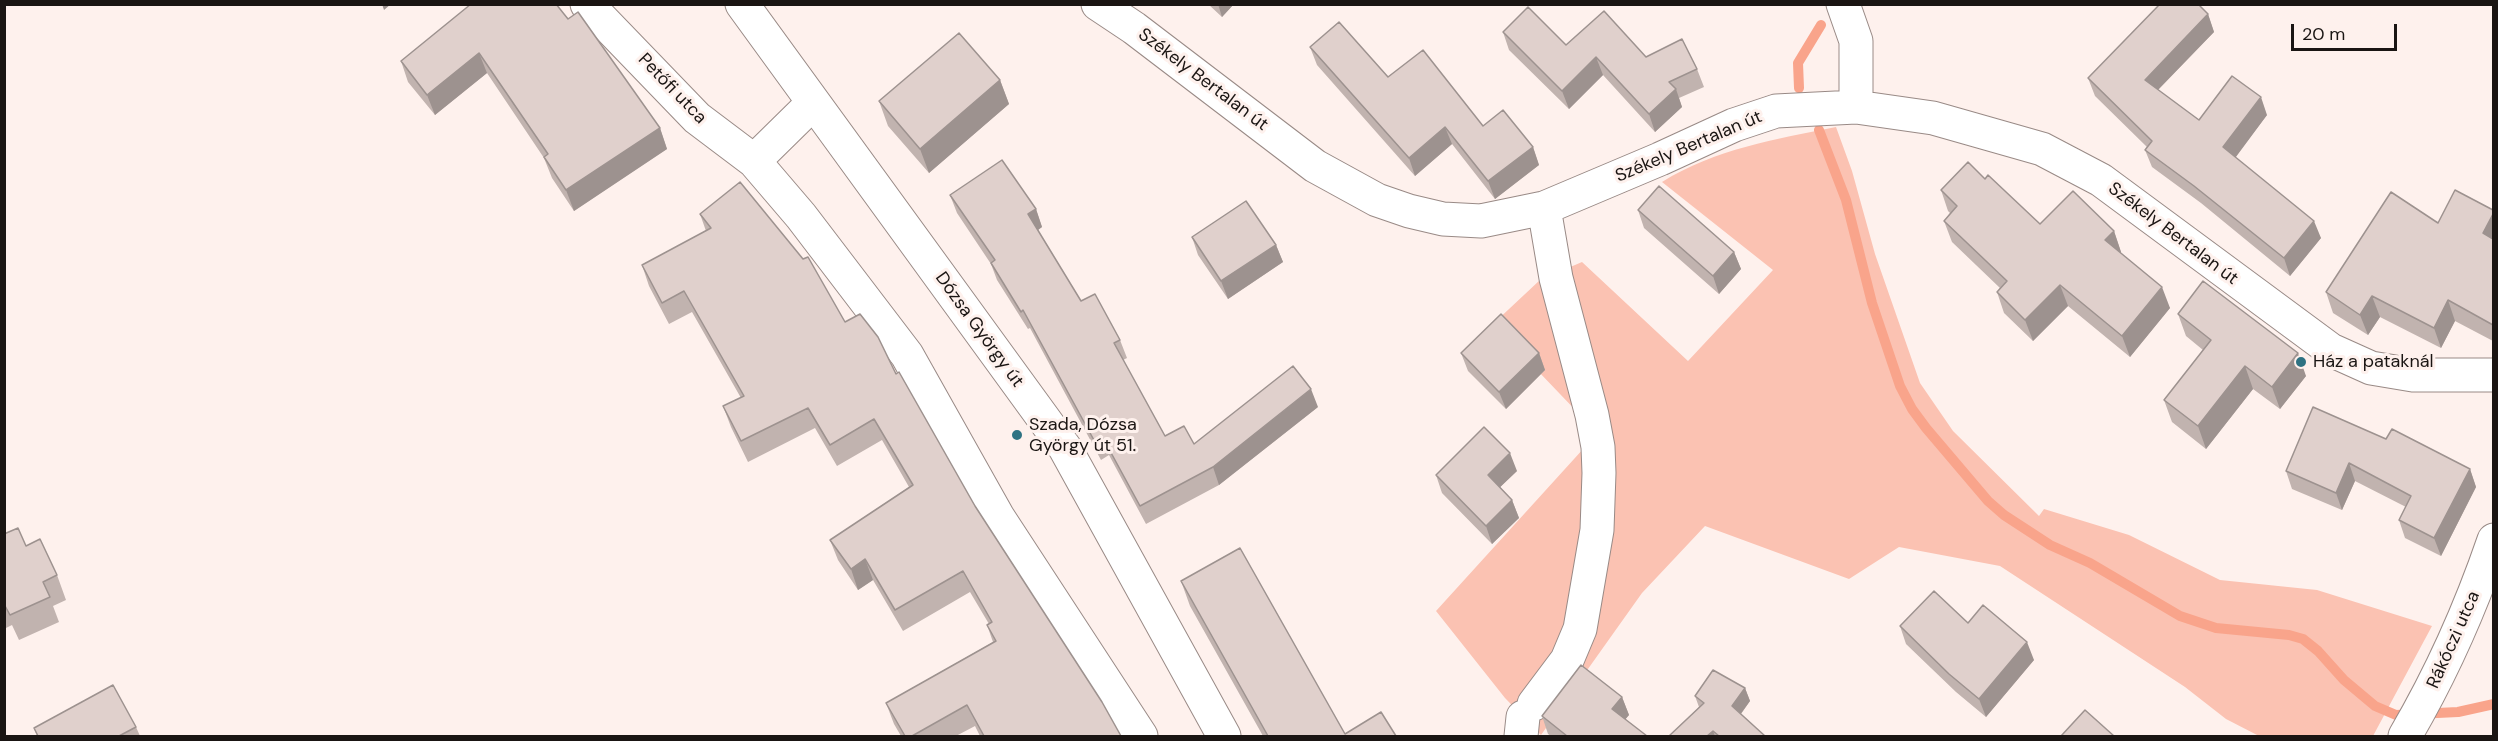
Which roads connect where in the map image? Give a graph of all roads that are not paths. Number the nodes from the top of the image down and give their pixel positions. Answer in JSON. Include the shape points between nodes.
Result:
{"nodes":[{"id":1,"x":587,"y":4,"type":"edge"},
{"id":2,"x":742,"y":4,"type":"edge"},
{"id":3,"x":1098,"y":4,"type":"edge"},
{"id":4,"x":1843,"y":4,"type":"edge"},
{"id":5,"x":813,"y":103,"type":"junction"},
{"id":6,"x":1856,"y":107,"type":"junction"},
{"id":7,"x":754,"y":161,"type":"junction"},
{"id":8,"x":1544,"y":208,"type":"junction"},
{"id":9,"x":2493,"y":375,"type":"edge"},
{"id":10,"x":2493,"y":540,"type":"edge"},
{"id":11,"x":1526,"y":719,"type":"edge"},
{"id":12,"x":1141,"y":736,"type":"edge"},
{"id":13,"x":1224,"y":736,"type":"edge"},
{"id":14,"x":2405,"y":736,"type":"edge"}],
"edges":[{"from":1,"to":7,"type":"street","name":"Petőfi utca","via":[[697,118]]},
{"from":2,"to":5,"type":"street","name":"Dózsa György út"},
{"from":3,"to":8,"type":"street","name":"Székely Bertalan út","via":[[1315,166],[1377,200],[1443,219],[1481,221]]},
{"from":4,"to":6,"type":"street","via":[[1856,41]]},
{"from":5,"to":7,"type":"street"},
{"from":5,"to":13,"type":"street","name":"Dózsa György út","via":[[1065,448]]},
{"from":6,"to":8,"type":"street","name":"Székely Bertalan út","via":[[1776,111],[1734,124]]},
{"from":6,"to":9,"type":"street","name":"Székely Bertalan út","via":[[1933,118],[2042,149],[2101,180],[2331,350],[2371,368],[2413,375]]},
{"from":7,"to":12,"type":"street","via":[[907,355],[998,517]]},
{"from":8,"to":11,"type":"street","via":[[1556,278],[1598,447],[1597,530],[1580,629],[1567,660]]},
{"from":10,"to":14,"type":"street","name":"Rákóczi utca","via":[[2474,599],[2435,685]]}]}
